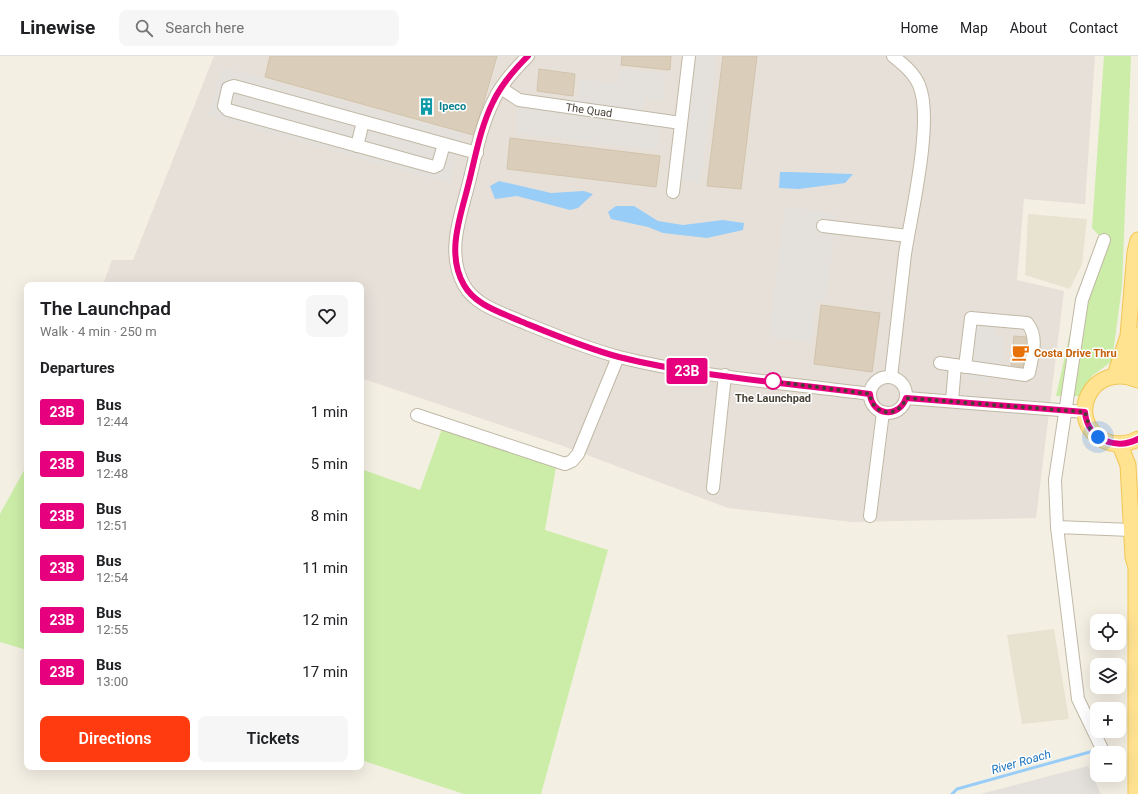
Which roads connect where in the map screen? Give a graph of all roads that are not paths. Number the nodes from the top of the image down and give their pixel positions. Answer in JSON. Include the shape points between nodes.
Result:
{"nodes":[{"id":1,"x":528,"y":56,"type":"edge"},
{"id":2,"x":689,"y":56,"type":"edge"},
{"id":3,"x":893,"y":56,"type":"edge"},
{"id":4,"x":501,"y":88,"type":"junction"},
{"id":5,"x":363,"y":122,"type":"junction"},
{"id":6,"x":681,"y":123,"type":"junction"},
{"id":7,"x":444,"y":144,"type":"junction"},
{"id":8,"x":357,"y":146,"type":"junction"},
{"id":9,"x":477,"y":153,"type":"junction"},
{"id":10,"x":673,"y":192,"type":"dead end"},
{"id":11,"x":823,"y":226,"type":"dead end"},
{"id":12,"x":908,"y":236,"type":"junction"},
{"id":13,"x":1104,"y":240,"type":"dead end"},
{"id":14,"x":1138,"y":240,"type":"edge"},
{"id":15,"x":1138,"y":326,"type":"edge"},
{"id":16,"x":618,"y":356,"type":"junction"},
{"id":17,"x":940,"y":363,"type":"dead end"},
{"id":18,"x":960,"y":366,"type":"junction"},
{"id":19,"x":1115,"y":375,"type":"junction"},
{"id":20,"x":725,"y":376,"type":"junction"},
{"id":21,"x":891,"y":377,"type":"junction"},
{"id":22,"x":1135,"y":379,"type":"edge"},
{"id":23,"x":870,"y":394,"type":"junction"},
{"id":24,"x":906,"y":398,"type":"junction"},
{"id":25,"x":952,"y":401,"type":"junction"},
{"id":26,"x":1065,"y":411,"type":"junction"},
{"id":27,"x":883,"y":412,"type":"junction"},
{"id":28,"x":1085,"y":412,"type":"junction"},
{"id":29,"x":417,"y":415,"type":"dead end"},
{"id":30,"x":1138,"y":439,"type":"edge"},
{"id":31,"x":1120,"y":445,"type":"junction"},
{"id":32,"x":713,"y":488,"type":"dead end"},
{"id":33,"x":870,"y":516,"type":"dead end"},
{"id":34,"x":1057,"y":527,"type":"junction"},
{"id":35,"x":1131,"y":530,"type":"junction"},
{"id":36,"x":1137,"y":564,"type":"edge"},
{"id":37,"x":1101,"y":746,"type":"edge"},
{"id":38,"x":1136,"y":794,"type":"edge"}],
"edges":[{"from":1,"to":4,"type":"street"},
{"from":2,"to":6,"type":"street"},
{"from":3,"to":12,"type":"street","via":[[912,73],[919,86],[923,106],[924,130]]},
{"from":4,"to":6,"type":"street","name":"The Quad","via":[[519,100]]},
{"from":4,"to":9,"type":"street","via":[[493,101]]},
{"from":5,"to":7,"type":"street"},
{"from":5,"to":8,"type":"street"},
{"from":5,"to":8,"type":"street","via":[[234,86],[227,91],[224,106],[228,110]]},
{"from":6,"to":10,"type":"street"},
{"from":7,"to":8,"type":"street","via":[[438,164],[434,167]]},
{"from":7,"to":9,"type":"street"},
{"from":9,"to":16,"type":"street","via":[[454,249],[457,269],[464,286],[489,308],[544,331]]},
{"from":11,"to":12,"type":"street"},
{"from":12,"to":21,"type":"street"},
{"from":13,"to":26,"type":"street","via":[[1082,300]]},
{"from":14,"to":19,"type":"main road","via":[[1128,336]]},
{"from":15,"to":22,"type":"main road","via":[[1133,351]]},
{"from":16,"to":20,"type":"street"},
{"from":16,"to":29,"type":"street","via":[[578,454],[565,464]]},
{"from":17,"to":18,"type":"street"},
{"from":18,"to":18,"type":"street","via":[[1025,375],[1029,373],[1033,330],[1027,323],[971,318]]},
{"from":18,"to":25,"type":"street"},
{"from":19,"to":22,"type":"main road"},
{"from":19,"to":28,"type":"main road","via":[[1104,378],[1095,385],[1088,395]]},
{"from":20,"to":23,"type":"street"},
{"from":20,"to":32,"type":"street"},
{"from":21,"to":23,"type":"street","via":[[879,380],[871,388]]},
{"from":21,"to":24,"type":"street","via":[[904,386]]},
{"from":23,"to":27,"type":"street","via":[[873,406]]},
{"from":24,"to":25,"type":"street"},
{"from":24,"to":27,"type":"street","via":[[895,412]]},
{"from":25,"to":26,"type":"street"},
{"from":26,"to":28,"type":"street"},
{"from":26,"to":34,"type":"street","via":[[1055,480]]},
{"from":27,"to":33,"type":"street"},
{"from":28,"to":31,"type":"main road","via":[[1090,429],[1098,437],[1108,443]]},
{"from":30,"to":31,"type":"main road"},
{"from":31,"to":35,"type":"main road","via":[[1128,465]]},
{"from":34,"to":35,"type":"street"},
{"from":34,"to":37,"type":"street","via":[[1078,699]]},
{"from":35,"to":36,"type":"main road","via":[[1133,557]]},
{"from":36,"to":38,"type":"main road"}]}
